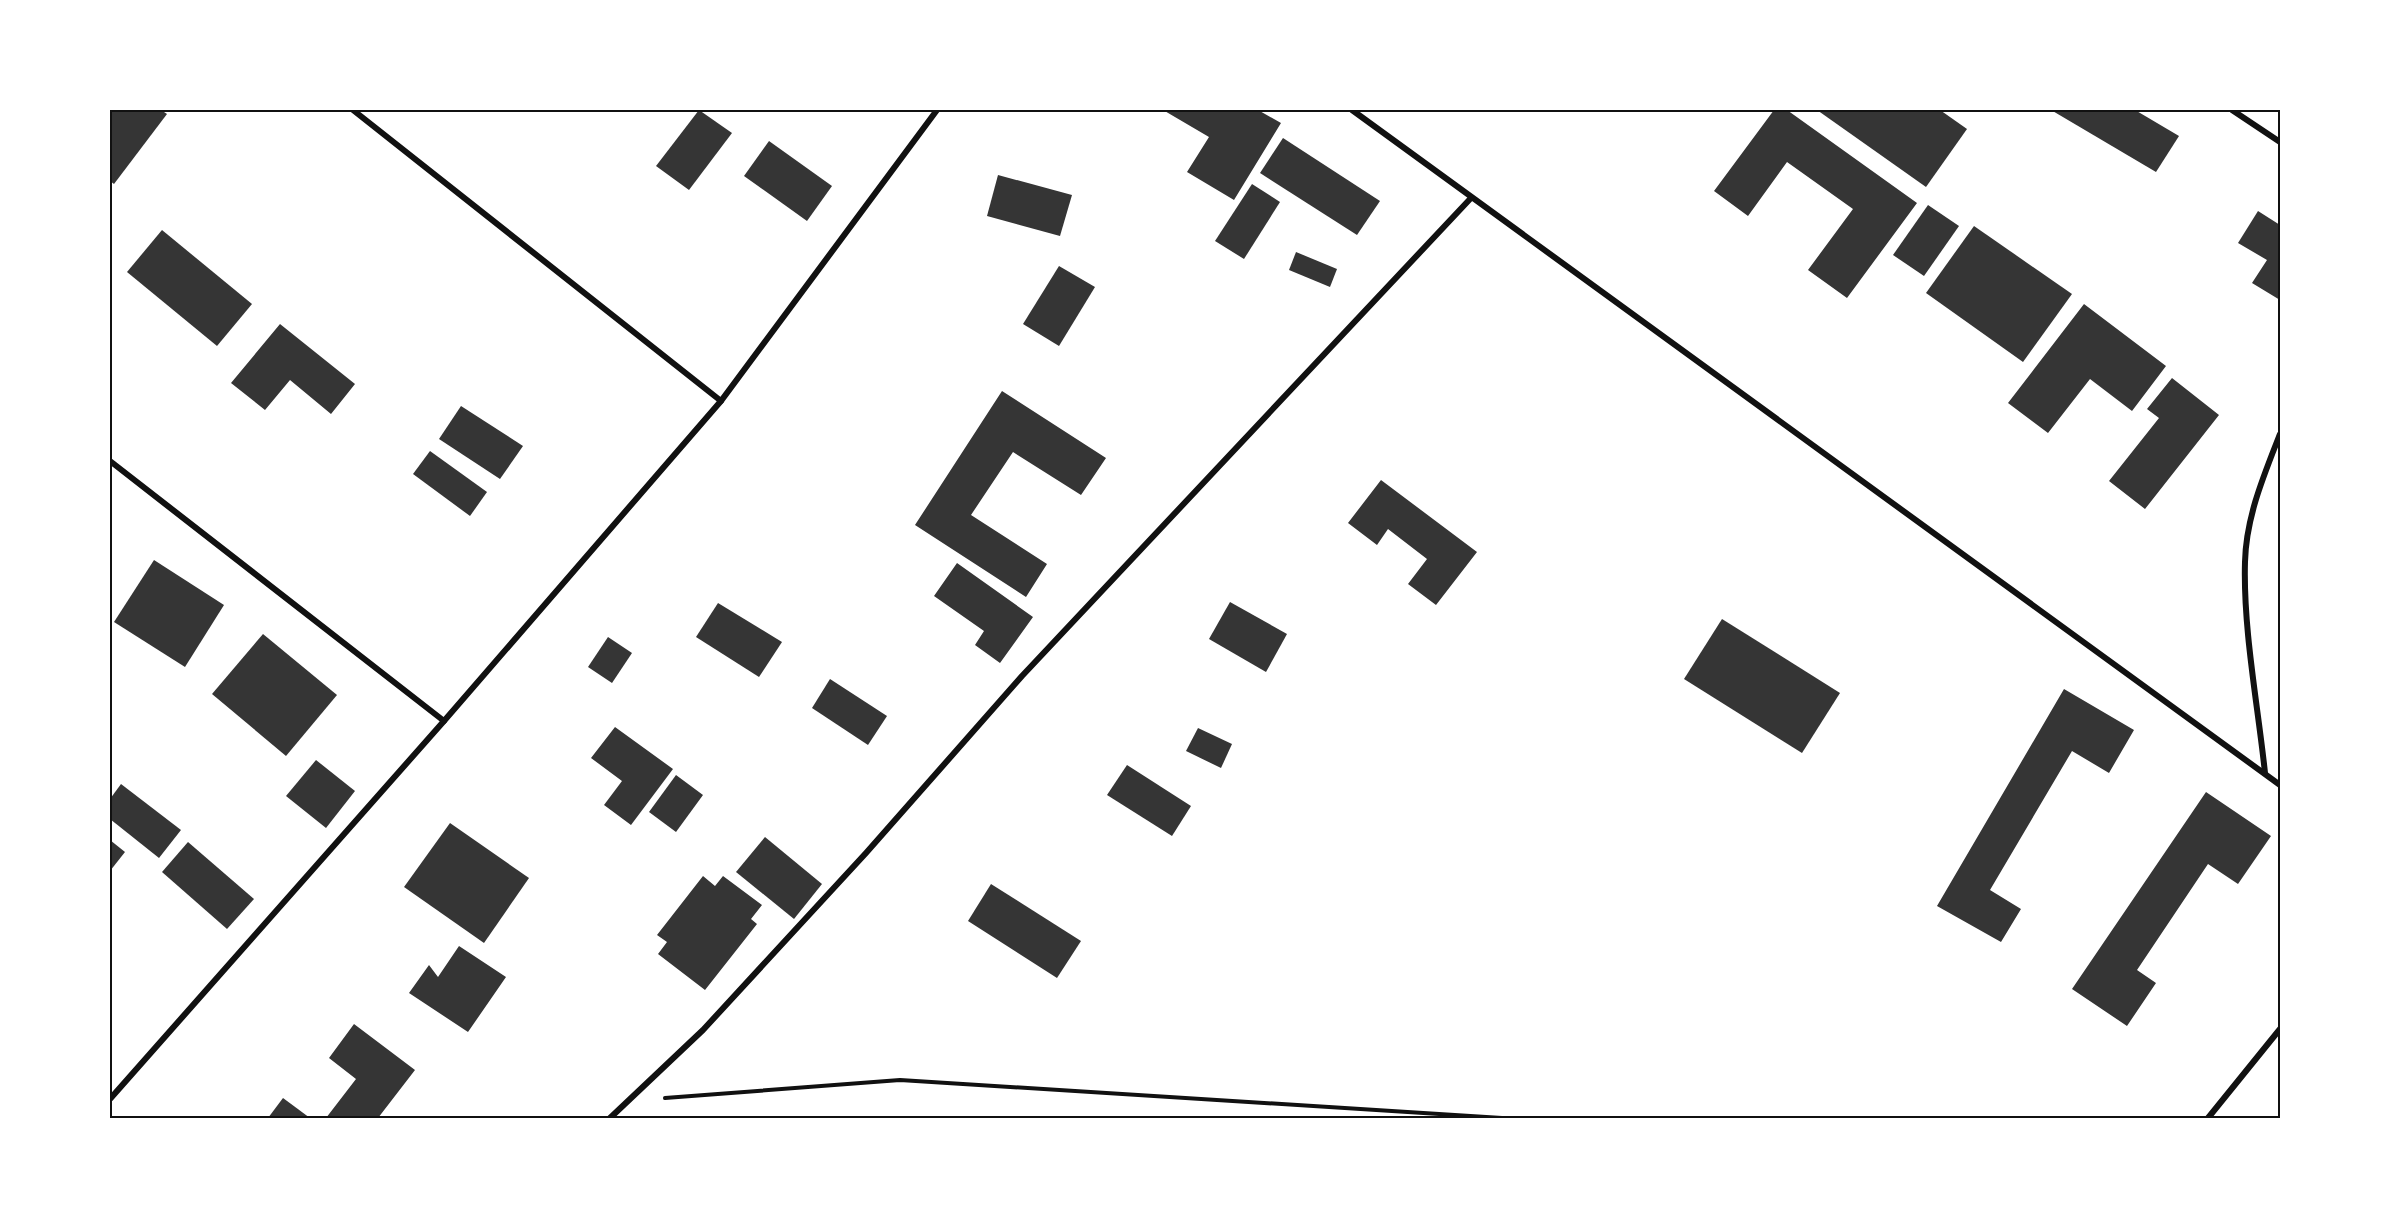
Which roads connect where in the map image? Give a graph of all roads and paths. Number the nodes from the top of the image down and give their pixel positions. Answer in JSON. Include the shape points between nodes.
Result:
{"nodes":[{"id":1,"x":353,"y":110,"type":"edge"},
{"id":2,"x":937,"y":110,"type":"edge"},
{"id":3,"x":1352,"y":110,"type":"edge"},
{"id":4,"x":2232,"y":110,"type":"edge"},
{"id":5,"x":2280,"y":142,"type":"edge"},
{"id":6,"x":1471,"y":198,"type":"junction"},
{"id":7,"x":721,"y":401,"type":"junction"},
{"id":8,"x":2280,"y":434,"type":"edge"},
{"id":9,"x":110,"y":461,"type":"edge"},
{"id":10,"x":444,"y":721,"type":"junction"},
{"id":11,"x":2265,"y":773,"type":"junction"},
{"id":12,"x":2280,"y":785,"type":"edge"},
{"id":13,"x":2280,"y":1029,"type":"edge"},
{"id":14,"x":110,"y":1099,"type":"edge"},
{"id":15,"x":628,"y":1101,"type":"junction"},
{"id":16,"x":610,"y":1119,"type":"edge"},
{"id":17,"x":1502,"y":1119,"type":"edge"},
{"id":18,"x":2208,"y":1119,"type":"edge"}],
"edges":[{"from":1,"to":7,"type":"street"},
{"from":2,"to":7,"type":"street"},
{"from":3,"to":6,"type":"street"},
{"from":4,"to":5,"type":"street"},
{"from":6,"to":11,"type":"street"},
{"from":6,"to":15,"type":"street","via":[[1022,676],[703,1030]]},
{"from":7,"to":10,"type":"street"},
{"from":8,"to":11,"type":"street","via":[[2252,514],[2245,561]]},
{"from":9,"to":10,"type":"street"},
{"from":10,"to":14,"type":"street"},
{"from":11,"to":12,"type":"street"},
{"from":13,"to":18,"type":"street"},
{"from":15,"to":16,"type":"street"},
{"from":15,"to":17,"type":"path","via":[[900,1080]]}]}
